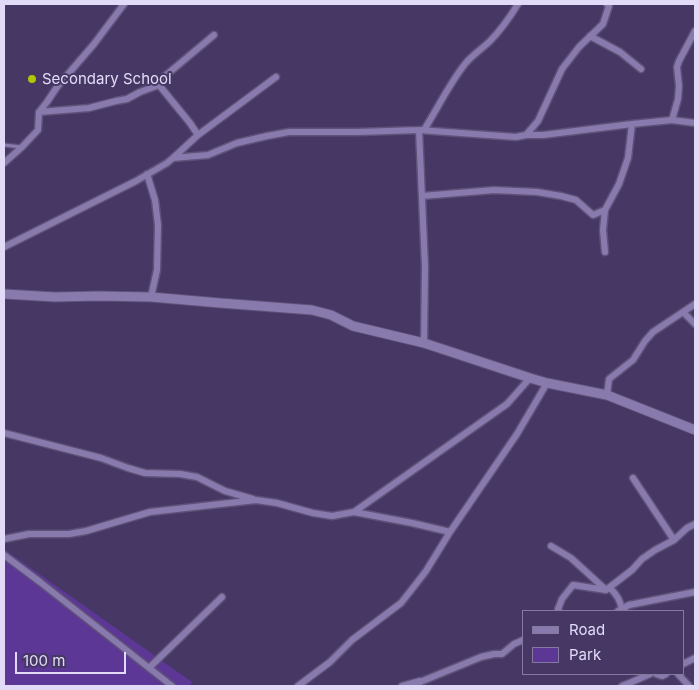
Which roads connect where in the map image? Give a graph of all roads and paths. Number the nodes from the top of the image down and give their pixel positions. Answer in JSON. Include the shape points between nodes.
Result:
{"nodes":[{"id":1,"x":124,"y":4,"type":"edge"},
{"id":2,"x":518,"y":4,"type":"edge"},
{"id":3,"x":607,"y":4,"type":"edge"},
{"id":4,"x":695,"y":31,"type":"edge"},
{"id":5,"x":214,"y":35,"type":"dead end"},
{"id":6,"x":590,"y":36,"type":"junction"},
{"id":7,"x":641,"y":69,"type":"dead end"},
{"id":8,"x":276,"y":77,"type":"dead end"},
{"id":9,"x":159,"y":85,"type":"junction"},
{"id":10,"x":39,"y":112,"type":"junction"},
{"id":11,"x":672,"y":120,"type":"junction"},
{"id":12,"x":695,"y":123,"type":"edge"},
{"id":13,"x":632,"y":124,"type":"junction"},
{"id":14,"x":421,"y":130,"type":"junction"},
{"id":15,"x":526,"y":134,"type":"junction"},
{"id":16,"x":198,"y":135,"type":"junction"},
{"id":17,"x":4,"y":145,"type":"edge"},
{"id":18,"x":22,"y":147,"type":"junction"},
{"id":19,"x":172,"y":158,"type":"junction"},
{"id":20,"x":4,"y":163,"type":"edge"},
{"id":21,"x":147,"y":174,"type":"junction"},
{"id":22,"x":422,"y":196,"type":"junction"},
{"id":23,"x":604,"y":210,"type":"junction"},
{"id":24,"x":4,"y":247,"type":"edge"},
{"id":25,"x":605,"y":252,"type":"dead end"},
{"id":26,"x":4,"y":294,"type":"edge"},
{"id":27,"x":152,"y":297,"type":"junction"},
{"id":28,"x":695,"y":304,"type":"edge"},
{"id":29,"x":683,"y":312,"type":"junction"},
{"id":30,"x":695,"y":324,"type":"edge"},
{"id":31,"x":424,"y":344,"type":"junction"},
{"id":32,"x":530,"y":378,"type":"junction"},
{"id":33,"x":548,"y":383,"type":"junction"},
{"id":34,"x":607,"y":394,"type":"junction"},
{"id":35,"x":695,"y":430,"type":"edge"},
{"id":36,"x":4,"y":433,"type":"edge"},
{"id":37,"x":633,"y":478,"type":"dead end"},
{"id":38,"x":256,"y":500,"type":"junction"},
{"id":39,"x":354,"y":512,"type":"junction"},
{"id":40,"x":695,"y":524,"type":"edge"},
{"id":41,"x":450,"y":532,"type":"junction"},
{"id":42,"x":4,"y":539,"type":"edge"},
{"id":43,"x":674,"y":540,"type":"junction"},
{"id":44,"x":552,"y":546,"type":"dead end"},
{"id":45,"x":4,"y":555,"type":"edge"},
{"id":46,"x":608,"y":589,"type":"junction"},
{"id":47,"x":695,"y":592,"type":"edge"},
{"id":48,"x":222,"y":597,"type":"dead end"},
{"id":49,"x":558,"y":610,"type":"edge"},
{"id":50,"x":620,"y":610,"type":"edge"},
{"id":51,"x":621,"y":610,"type":"edge"},
{"id":52,"x":522,"y":640,"type":"edge"},
{"id":53,"x":149,"y":668,"type":"junction"},
{"id":54,"x":647,"y":675,"type":"edge"},
{"id":55,"x":679,"y":675,"type":"edge"},
{"id":56,"x":420,"y":684,"type":"edge"},
{"id":57,"x":172,"y":686,"type":"edge"},
{"id":58,"x":298,"y":686,"type":"edge"},
{"id":59,"x":402,"y":686,"type":"edge"},
{"id":60,"x":622,"y":686,"type":"edge"},
{"id":61,"x":689,"y":686,"type":"edge"}],
"edges":[{"from":1,"to":10,"type":"street"},
{"from":2,"to":14,"type":"street","via":[[504,26],[464,64]]},
{"from":3,"to":6,"type":"street","via":[[603,24]]},
{"from":4,"to":11,"type":"street","via":[[678,61],[678,99]]},
{"from":5,"to":9,"type":"street","via":[[165,76]]},
{"from":6,"to":7,"type":"street","via":[[620,52]]},
{"from":6,"to":15,"type":"street","via":[[562,69],[538,121]]},
{"from":8,"to":16,"type":"street"},
{"from":9,"to":10,"type":"street","via":[[127,99],[89,108]]},
{"from":9,"to":16,"type":"street"},
{"from":10,"to":18,"type":"street","via":[[38,130]]},
{"from":11,"to":12,"type":"street"},
{"from":11,"to":13,"type":"street"},
{"from":13,"to":15,"type":"street","via":[[543,135]]},
{"from":13,"to":23,"type":"street","via":[[628,158],[619,184]]},
{"from":14,"to":15,"type":"street","via":[[516,137]]},
{"from":14,"to":19,"type":"street","via":[[289,132],[237,143],[208,155]]},
{"from":14,"to":22,"type":"street"},
{"from":16,"to":19,"type":"street"},
{"from":17,"to":18,"type":"lane"},
{"from":18,"to":20,"type":"street"},
{"from":19,"to":21,"type":"street"},
{"from":21,"to":24,"type":"street"},
{"from":21,"to":27,"type":"street","via":[[158,225],[158,270]]},
{"from":22,"to":23,"type":"street","via":[[494,190],[537,192],[576,200],[594,215]]},
{"from":22,"to":31,"type":"street"},
{"from":23,"to":25,"type":"street"},
{"from":26,"to":27,"type":"main road"},
{"from":27,"to":31,"type":"main road","via":[[312,310],[353,326]]},
{"from":28,"to":29,"type":"street"},
{"from":29,"to":30,"type":"street"},
{"from":29,"to":34,"type":"street","via":[[653,332],[633,360],[609,379]]},
{"from":31,"to":32,"type":"main road"},
{"from":32,"to":33,"type":"main road"},
{"from":32,"to":39,"type":"street","via":[[507,404]]},
{"from":33,"to":34,"type":"main road"},
{"from":33,"to":41,"type":"street"},
{"from":34,"to":35,"type":"main road"},
{"from":36,"to":38,"type":"street","via":[[145,473],[197,478]]},
{"from":37,"to":43,"type":"street"},
{"from":38,"to":39,"type":"street","via":[[320,515]]},
{"from":38,"to":42,"type":"street","via":[[150,512],[69,534],[29,534]]},
{"from":39,"to":41,"type":"street"},
{"from":40,"to":43,"type":"street"},
{"from":41,"to":58,"type":"street","via":[[426,571],[401,602]]},
{"from":43,"to":46,"type":"street","via":[[642,559]]},
{"from":44,"to":46,"type":"street","via":[[572,558]]},
{"from":45,"to":53,"type":"street"},
{"from":46,"to":49,"type":"street","via":[[573,585]]},
{"from":46,"to":50,"type":"street","via":[[620,600]]},
{"from":47,"to":51,"type":"street","via":[[629,605]]},
{"from":48,"to":53,"type":"street"},
{"from":52,"to":56,"type":"street","via":[[502,654],[481,657]]},
{"from":53,"to":57,"type":"street"},
{"from":54,"to":60,"type":"street"},
{"from":55,"to":61,"type":"street"},
{"from":56,"to":59,"type":"street","via":[[420,680]]}]}
